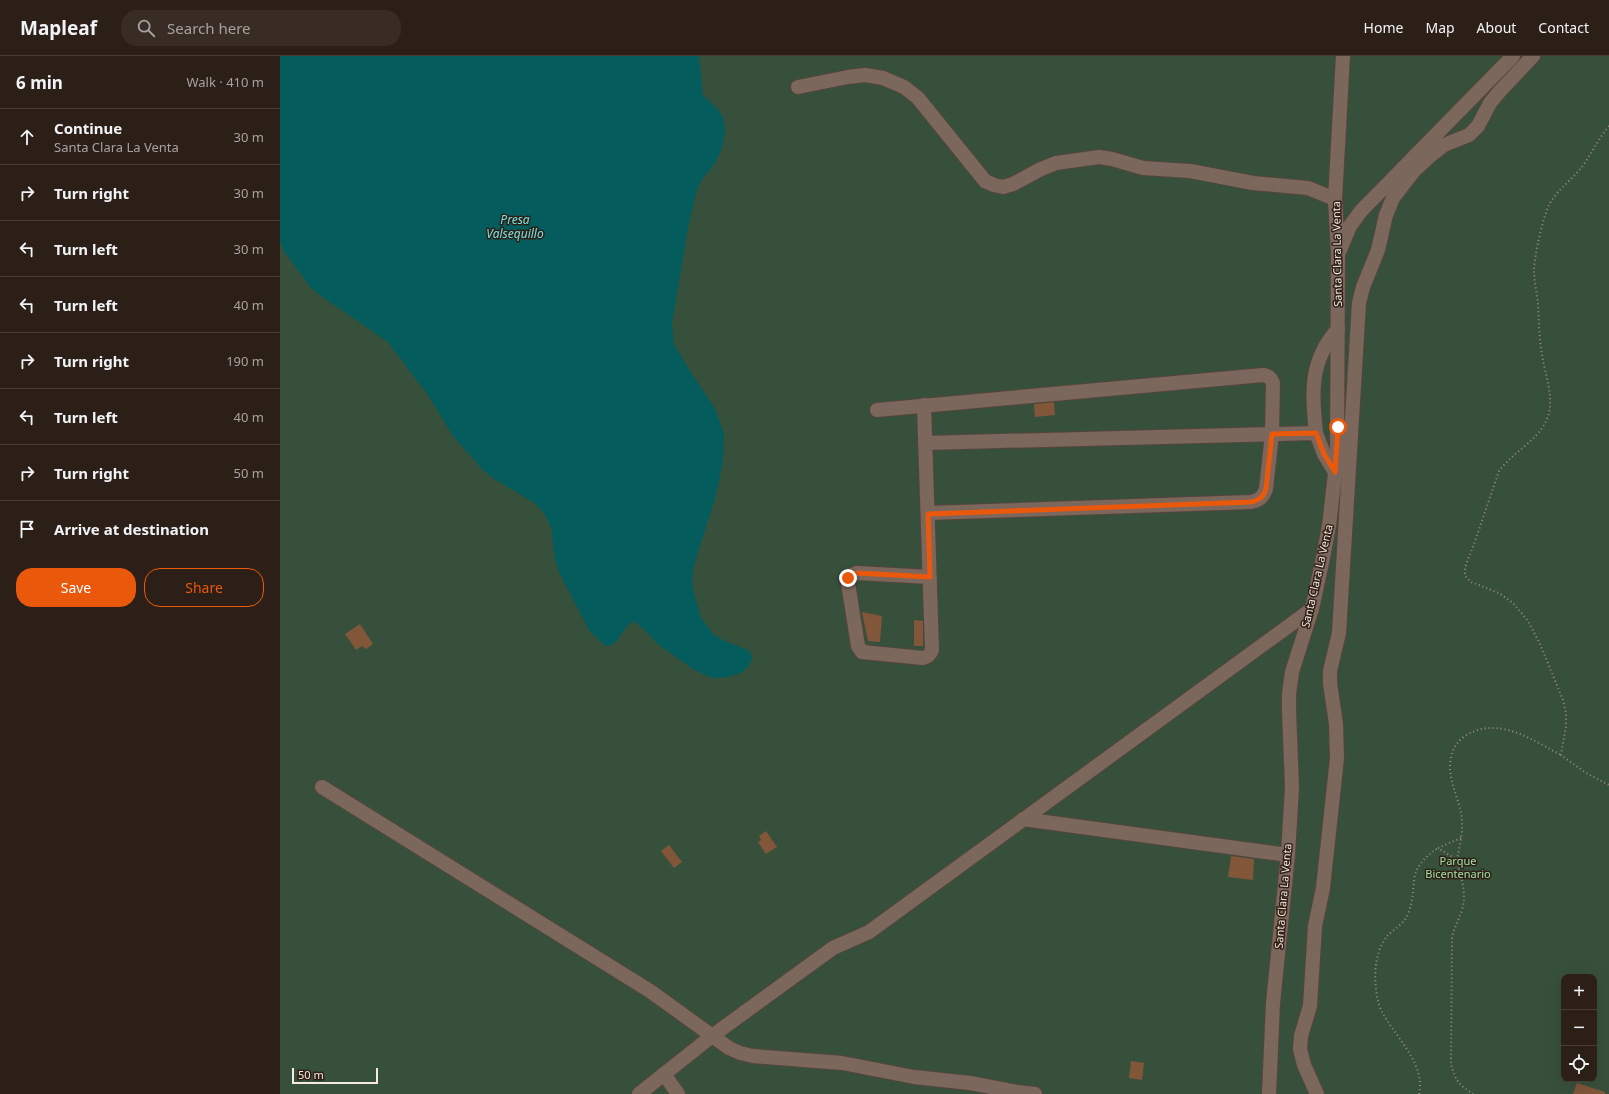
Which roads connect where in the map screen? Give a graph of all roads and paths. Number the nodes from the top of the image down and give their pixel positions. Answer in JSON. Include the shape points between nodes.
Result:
{"nodes":[{"id":1,"x":1343,"y":56,"type":"edge"},
{"id":2,"x":1513,"y":56,"type":"edge"},
{"id":3,"x":1533,"y":56,"type":"edge"},
{"id":4,"x":798,"y":87,"type":"dead end"},
{"id":5,"x":1609,"y":126,"type":"edge"},
{"id":6,"x":1335,"y":198,"type":"junction"},
{"id":7,"x":1338,"y":253,"type":"junction"},
{"id":8,"x":1338,"y":329,"type":"junction"},
{"id":9,"x":924,"y":406,"type":"junction"},
{"id":10,"x":877,"y":410,"type":"dead end"},
{"id":11,"x":1316,"y":433,"type":"junction"},
{"id":12,"x":1272,"y":434,"type":"junction"},
{"id":13,"x":925,"y":443,"type":"junction"},
{"id":14,"x":1335,"y":472,"type":"junction"},
{"id":15,"x":928,"y":514,"type":"junction"},
{"id":16,"x":930,"y":577,"type":"junction"},
{"id":17,"x":1312,"y":609,"type":"junction"},
{"id":18,"x":1562,"y":755,"type":"junction"},
{"id":19,"x":1609,"y":785,"type":"edge"},
{"id":20,"x":322,"y":787,"type":"dead end"},
{"id":21,"x":1023,"y":819,"type":"junction"},
{"id":22,"x":1461,"y":838,"type":"junction"},
{"id":23,"x":1438,"y":848,"type":"junction"},
{"id":24,"x":1288,"y":855,"type":"junction"},
{"id":25,"x":1457,"y":860,"type":"junction"},
{"id":26,"x":712,"y":1036,"type":"junction"},
{"id":27,"x":664,"y":1074,"type":"junction"},
{"id":28,"x":639,"y":1094,"type":"edge"},
{"id":29,"x":678,"y":1094,"type":"edge"},
{"id":30,"x":1035,"y":1094,"type":"edge"},
{"id":31,"x":1269,"y":1094,"type":"edge"},
{"id":32,"x":1317,"y":1094,"type":"edge"},
{"id":33,"x":1419,"y":1094,"type":"edge"},
{"id":34,"x":1473,"y":1094,"type":"edge"}],
"edges":[{"from":1,"to":6,"type":"street","name":"Santa Clara La Venta"},
{"from":2,"to":7,"type":"street","via":[[1361,211],[1350,226]]},
{"from":3,"to":32,"type":"street","via":[[1490,103],[1474,131],[1444,145],[1430,156],[1414,171],[1393,198],[1359,303],[1339,633],[1330,671],[1337,758],[1323,888],[1315,926],[1310,1006],[1300,1049]]},
{"from":4,"to":6,"type":"street","via":[[865,75],[883,78],[904,87],[918,98],[985,181],[1003,187],[1056,163],[1100,157],[1112,158],[1143,168],[1190,171],[1253,183],[1308,188]]},
{"from":5,"to":18,"type":"path","via":[[1585,163],[1556,194],[1546,212],[1534,272],[1538,330],[1549,389],[1550,407],[1547,421],[1499,471],[1465,567],[1466,576],[1471,582],[1499,593],[1513,603],[1531,627],[1566,712]]},
{"from":6,"to":7,"type":"street","name":"Santa Clara La Venta"},
{"from":7,"to":8,"type":"street","name":"Santa Clara La Venta"},
{"from":8,"to":11,"type":"street","via":[[1327,341],[1319,358],[1312,398]]},
{"from":8,"to":14,"type":"street","name":"Santa Clara La Venta","via":[[1338,427]]},
{"from":9,"to":10,"type":"street"},
{"from":9,"to":12,"type":"street","via":[[1263,375],[1268,376],[1273,384]]},
{"from":9,"to":13,"type":"street"},
{"from":11,"to":12,"type":"street"},
{"from":11,"to":14,"type":"street","via":[[1324,454]]},
{"from":12,"to":13,"type":"street"},
{"from":12,"to":15,"type":"street","via":[[1264,496],[1251,502]]},
{"from":13,"to":15,"type":"street"},
{"from":14,"to":17,"type":"street","name":"Santa Clara La Venta","via":[[1329,526]]},
{"from":15,"to":16,"type":"street"},
{"from":16,"to":16,"type":"street","via":[[931,654],[927,658],[922,658],[866,653],[860,650],[848,578],[857,573]]},
{"from":17,"to":21,"type":"street"},
{"from":17,"to":24,"type":"street","name":"Santa Clara La Venta","via":[[1292,672],[1289,694],[1292,787]]},
{"from":18,"to":19,"type":"path","via":[[1586,773]]},
{"from":18,"to":22,"type":"path","via":[[1517,732],[1501,728],[1484,728],[1471,732],[1459,741],[1452,749],[1450,765],[1462,821]]},
{"from":20,"to":26,"type":"street","via":[[594,956]]},
{"from":21,"to":24,"type":"street"},
{"from":21,"to":26,"type":"street","via":[[869,932],[832,948]]},
{"from":22,"to":23,"type":"path"},
{"from":22,"to":25,"type":"path"},
{"from":23,"to":25,"type":"path"},
{"from":23,"to":33,"type":"path","via":[[1426,856],[1417,867],[1407,915],[1386,937],[1376,966],[1377,993],[1381,1009],[1419,1073]]},
{"from":24,"to":31,"type":"street","name":"Santa Clara La Venta","via":[[1273,1003]]},
{"from":25,"to":34,"type":"path","via":[[1464,888],[1464,900],[1452,936],[1451,1064],[1454,1077],[1462,1087]]},
{"from":26,"to":27,"type":"street"},
{"from":26,"to":30,"type":"street","via":[[729,1048],[753,1056],[842,1063],[914,1077]]},
{"from":27,"to":28,"type":"street"},
{"from":27,"to":29,"type":"street"}]}
